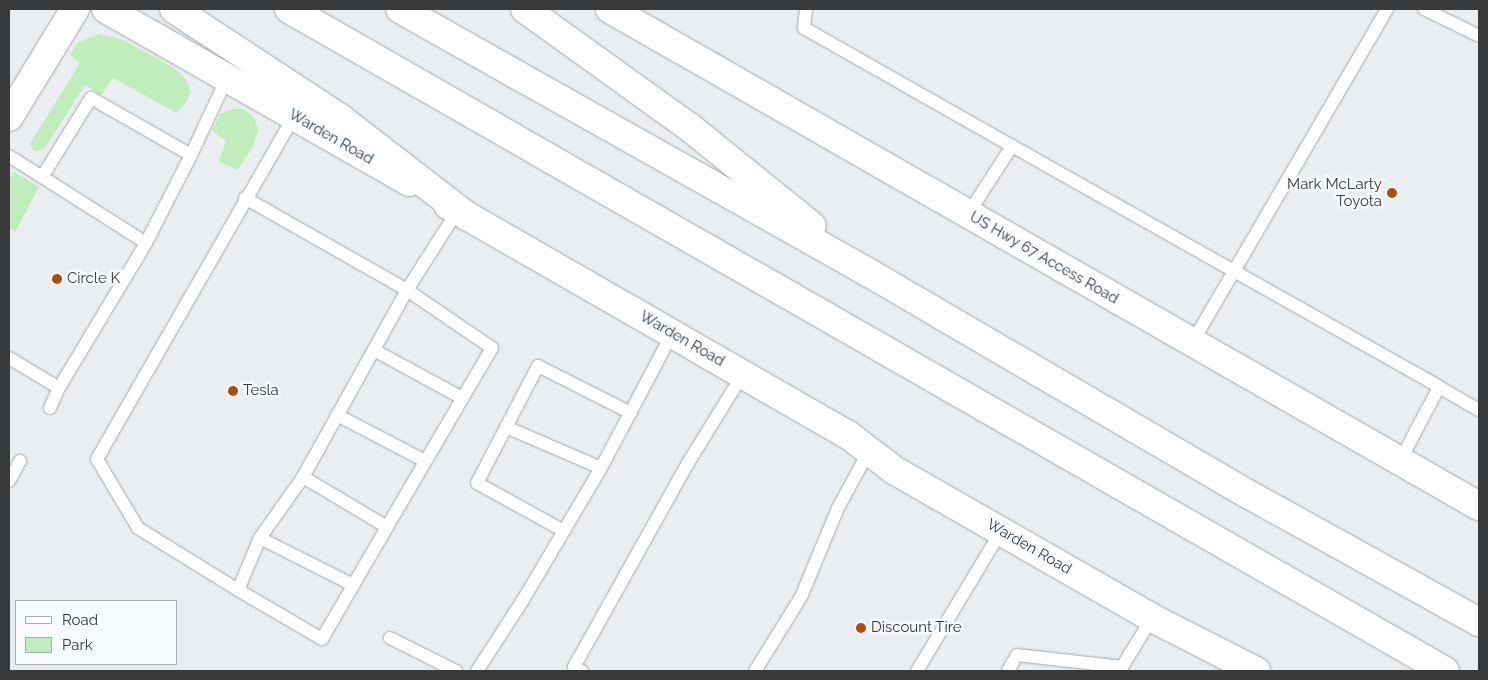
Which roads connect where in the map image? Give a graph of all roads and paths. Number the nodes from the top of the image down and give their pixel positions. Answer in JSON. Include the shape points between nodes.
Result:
{"nodes":[{"id":1,"x":76,"y":9,"type":"edge"},
{"id":2,"x":106,"y":9,"type":"edge"},
{"id":3,"x":174,"y":9,"type":"edge"},
{"id":4,"x":289,"y":9,"type":"edge"},
{"id":5,"x":400,"y":9,"type":"edge"},
{"id":6,"x":525,"y":9,"type":"edge"},
{"id":7,"x":610,"y":9,"type":"edge"},
{"id":8,"x":806,"y":9,"type":"edge"},
{"id":9,"x":1387,"y":9,"type":"edge"},
{"id":10,"x":1424,"y":9,"type":"edge"},
{"id":11,"x":1479,"y":36,"type":"edge"},
{"id":12,"x":227,"y":78,"type":"junction"},
{"id":13,"x":294,"y":116,"type":"junction"},
{"id":14,"x":9,"y":117,"type":"edge"},
{"id":15,"x":1012,"y":146,"type":"junction"},
{"id":16,"x":191,"y":155,"type":"junction"},
{"id":17,"x":9,"y":156,"type":"edge"},
{"id":18,"x":42,"y":177,"type":"junction"},
{"id":19,"x":245,"y":198,"type":"junction"},
{"id":20,"x":463,"y":213,"type":"junction"},
{"id":21,"x":968,"y":214,"type":"junction"},
{"id":22,"x":146,"y":243,"type":"junction"},
{"id":23,"x":1233,"y":271,"type":"junction"},
{"id":24,"x":871,"y":274,"type":"junction"},
{"id":25,"x":407,"y":290,"type":"junction"},
{"id":26,"x":672,"y":334,"type":"junction"},
{"id":27,"x":1192,"y":343,"type":"junction"},
{"id":28,"x":374,"y":350,"type":"junction"},
{"id":29,"x":9,"y":358,"type":"edge"},
{"id":30,"x":743,"y":374,"type":"junction"},
{"id":31,"x":1439,"y":387,"type":"junction"},
{"id":32,"x":59,"y":388,"type":"junction"},
{"id":33,"x":462,"y":398,"type":"junction"},
{"id":34,"x":50,"y":408,"type":"dead end"},
{"id":35,"x":1479,"y":410,"type":"edge"},
{"id":36,"x":631,"y":413,"type":"junction"},
{"id":37,"x":337,"y":415,"type":"junction"},
{"id":38,"x":506,"y":427,"type":"junction"},
{"id":39,"x":869,"y":451,"type":"junction"},
{"id":40,"x":20,"y":461,"type":"dead end"},
{"id":41,"x":425,"y":461,"type":"junction"},
{"id":42,"x":1400,"y":461,"type":"junction"},
{"id":43,"x":601,"y":468,"type":"junction"},
{"id":44,"x":304,"y":477,"type":"junction"},
{"id":45,"x":9,"y":481,"type":"edge"},
{"id":46,"x":1479,"y":506,"type":"edge"},
{"id":47,"x":386,"y":527,"type":"junction"},
{"id":48,"x":1001,"y":530,"type":"junction"},
{"id":49,"x":564,"y":531,"type":"junction"},
{"id":50,"x":260,"y":538,"type":"junction"},
{"id":51,"x":353,"y":585,"type":"junction"},
{"id":52,"x":238,"y":590,"type":"junction"},
{"id":53,"x":1152,"y":618,"type":"junction"},
{"id":54,"x":1479,"y":622,"type":"edge"},
{"id":55,"x":390,"y":638,"type":"dead end"},
{"id":56,"x":1063,"y":666,"type":"edge"},
{"id":57,"x":578,"y":669,"type":"edge"},
{"id":58,"x":1123,"y":669,"type":"edge"},
{"id":59,"x":456,"y":671,"type":"edge"},
{"id":60,"x":477,"y":671,"type":"edge"},
{"id":61,"x":756,"y":671,"type":"edge"},
{"id":62,"x":917,"y":671,"type":"edge"},
{"id":63,"x":1008,"y":671,"type":"edge"},
{"id":64,"x":1256,"y":671,"type":"edge"},
{"id":65,"x":1445,"y":671,"type":"edge"}],
"edges":[{"from":1,"to":14,"type":"main road"},
{"from":2,"to":12,"type":"main road","name":"Warden Road"},
{"from":3,"to":20,"type":"main road","via":[[340,118]]},
{"from":4,"to":65,"type":"main road"},
{"from":5,"to":24,"type":"main road"},
{"from":6,"to":24,"type":"main road","via":[[688,126]]},
{"from":7,"to":21,"type":"main road","name":"US Hwy 67 Access Road"},
{"from":8,"to":15,"type":"lane","via":[[804,28]]},
{"from":9,"to":23,"type":"lane"},
{"from":10,"to":11,"type":"lane"},
{"from":12,"to":13,"type":"main road","name":"Warden Road"},
{"from":12,"to":16,"type":"lane"},
{"from":13,"to":19,"type":"lane"},
{"from":13,"to":20,"type":"main road","name":"Warden Road"},
{"from":15,"to":21,"type":"lane"},
{"from":15,"to":23,"type":"lane"},
{"from":16,"to":18,"type":"lane","via":[[91,98]]},
{"from":16,"to":22,"type":"lane"},
{"from":17,"to":18,"type":"lane"},
{"from":18,"to":22,"type":"lane"},
{"from":19,"to":25,"type":"lane"},
{"from":19,"to":52,"type":"lane","via":[[97,459],[138,528]]},
{"from":20,"to":25,"type":"lane"},
{"from":20,"to":26,"type":"main road","name":"Warden Road"},
{"from":21,"to":27,"type":"main road","name":"US Hwy 67 Access Road"},
{"from":22,"to":32,"type":"lane"},
{"from":23,"to":27,"type":"lane"},
{"from":23,"to":31,"type":"lane"},
{"from":24,"to":54,"type":"main road","via":[[1237,488]]},
{"from":25,"to":28,"type":"lane"},
{"from":25,"to":33,"type":"lane","via":[[492,348]]},
{"from":26,"to":30,"type":"main road","name":"Warden Road"},
{"from":26,"to":36,"type":"lane"},
{"from":27,"to":42,"type":"main road","name":"US Hwy 67 Access Road"},
{"from":28,"to":33,"type":"lane"},
{"from":28,"to":37,"type":"lane"},
{"from":29,"to":32,"type":"lane"},
{"from":30,"to":39,"type":"main road","name":"Warden Road","via":[[847,434]]},
{"from":30,"to":57,"type":"lane","via":[[688,463]]},
{"from":31,"to":35,"type":"lane"},
{"from":31,"to":42,"type":"lane"},
{"from":32,"to":34,"type":"lane"},
{"from":33,"to":41,"type":"lane"},
{"from":36,"to":38,"type":"lane","via":[[538,366]]},
{"from":36,"to":43,"type":"lane"},
{"from":37,"to":41,"type":"lane"},
{"from":37,"to":44,"type":"lane"},
{"from":38,"to":43,"type":"lane"},
{"from":38,"to":49,"type":"lane","via":[[477,483]]},
{"from":39,"to":48,"type":"main road","name":"Warden Road","via":[[894,470]]},
{"from":39,"to":61,"type":"lane","via":[[838,508],[801,597]]},
{"from":40,"to":45,"type":"lane"},
{"from":41,"to":47,"type":"lane"},
{"from":42,"to":46,"type":"main road","name":"US Hwy 67 Access Road"},
{"from":43,"to":49,"type":"lane"},
{"from":44,"to":47,"type":"lane"},
{"from":44,"to":50,"type":"lane"},
{"from":47,"to":51,"type":"lane"},
{"from":48,"to":53,"type":"main road","name":"Warden Road"},
{"from":48,"to":62,"type":"lane"},
{"from":49,"to":60,"type":"lane"},
{"from":50,"to":51,"type":"lane"},
{"from":50,"to":52,"type":"lane"},
{"from":51,"to":52,"type":"lane","via":[[322,639]]},
{"from":53,"to":58,"type":"lane"},
{"from":53,"to":64,"type":"main road","name":"Warden Road"},
{"from":55,"to":59,"type":"lane"},
{"from":56,"to":58,"type":"lane"},
{"from":56,"to":63,"type":"lane","via":[[1017,655]]}]}
